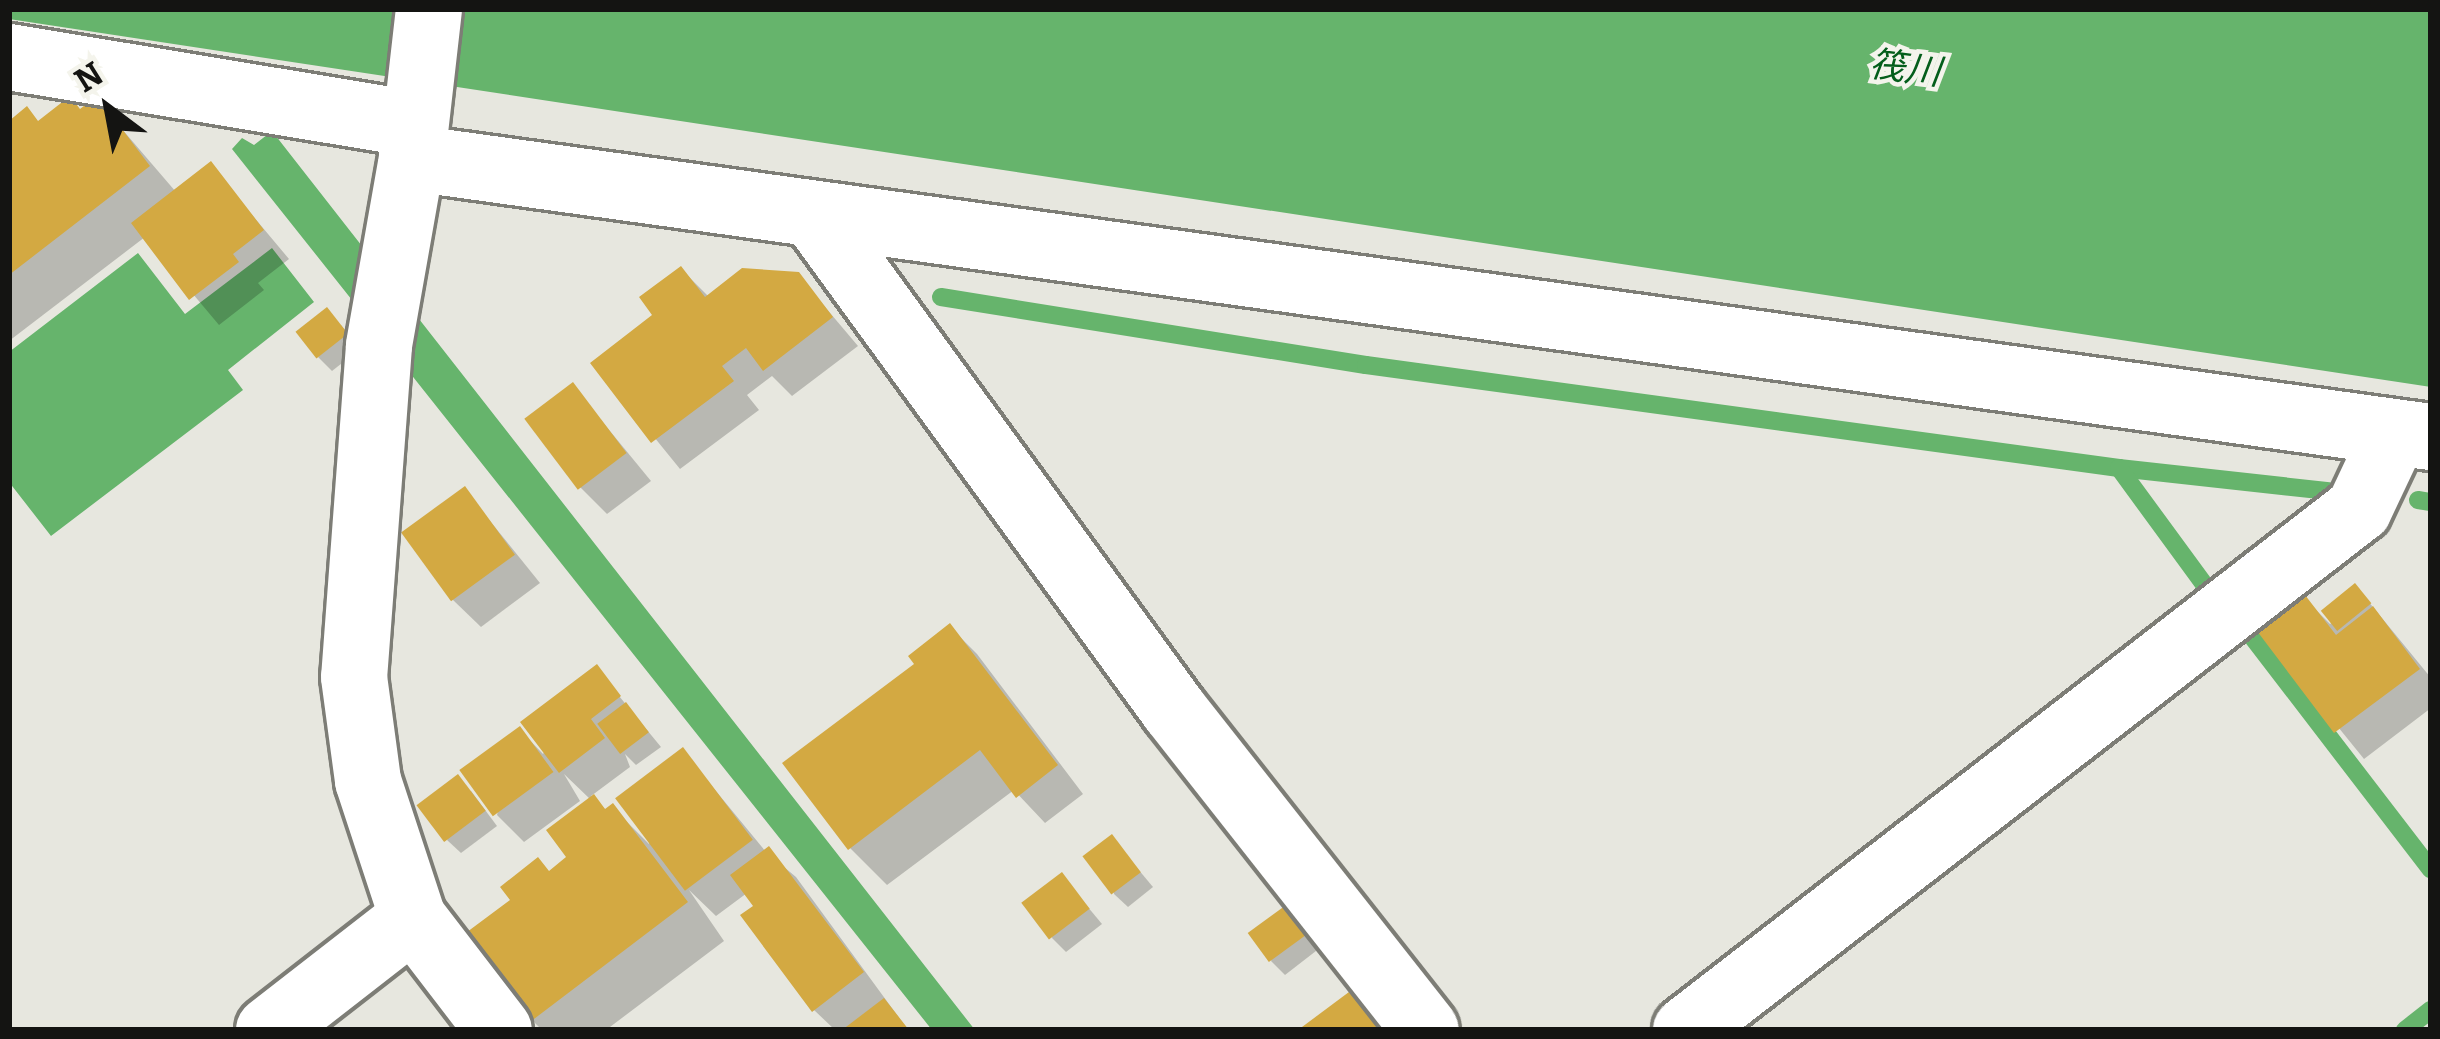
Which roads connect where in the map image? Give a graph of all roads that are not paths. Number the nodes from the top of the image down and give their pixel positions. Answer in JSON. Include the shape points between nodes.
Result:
{"nodes":[{"id":1,"x":429,"y":9,"type":"edge"},
{"id":2,"x":9,"y":57,"type":"edge"},
{"id":3,"x":414,"y":126,"type":"junction"},
{"id":4,"x":816,"y":218,"type":"junction"},
{"id":5,"x":2413,"y":435,"type":"edge"},
{"id":6,"x":412,"y":918,"type":"junction"},
{"id":7,"x":269,"y":1030,"type":"edge"},
{"id":8,"x":500,"y":1030,"type":"edge"},
{"id":9,"x":1426,"y":1030,"type":"edge"},
{"id":10,"x":1686,"y":1030,"type":"edge"}],
"edges":[{"from":1,"to":3,"type":"street"},
{"from":2,"to":3,"type":"street"},
{"from":3,"to":4,"type":"street"},
{"from":3,"to":6,"type":"street","via":[[379,346],[355,677],[368,781]]},
{"from":4,"to":5,"type":"street","via":[[942,228]]},
{"from":4,"to":9,"type":"street","via":[[1174,710]]},
{"from":5,"to":10,"type":"street","via":[[2359,509]]},
{"from":6,"to":7,"type":"street"},
{"from":6,"to":8,"type":"street"}]}
